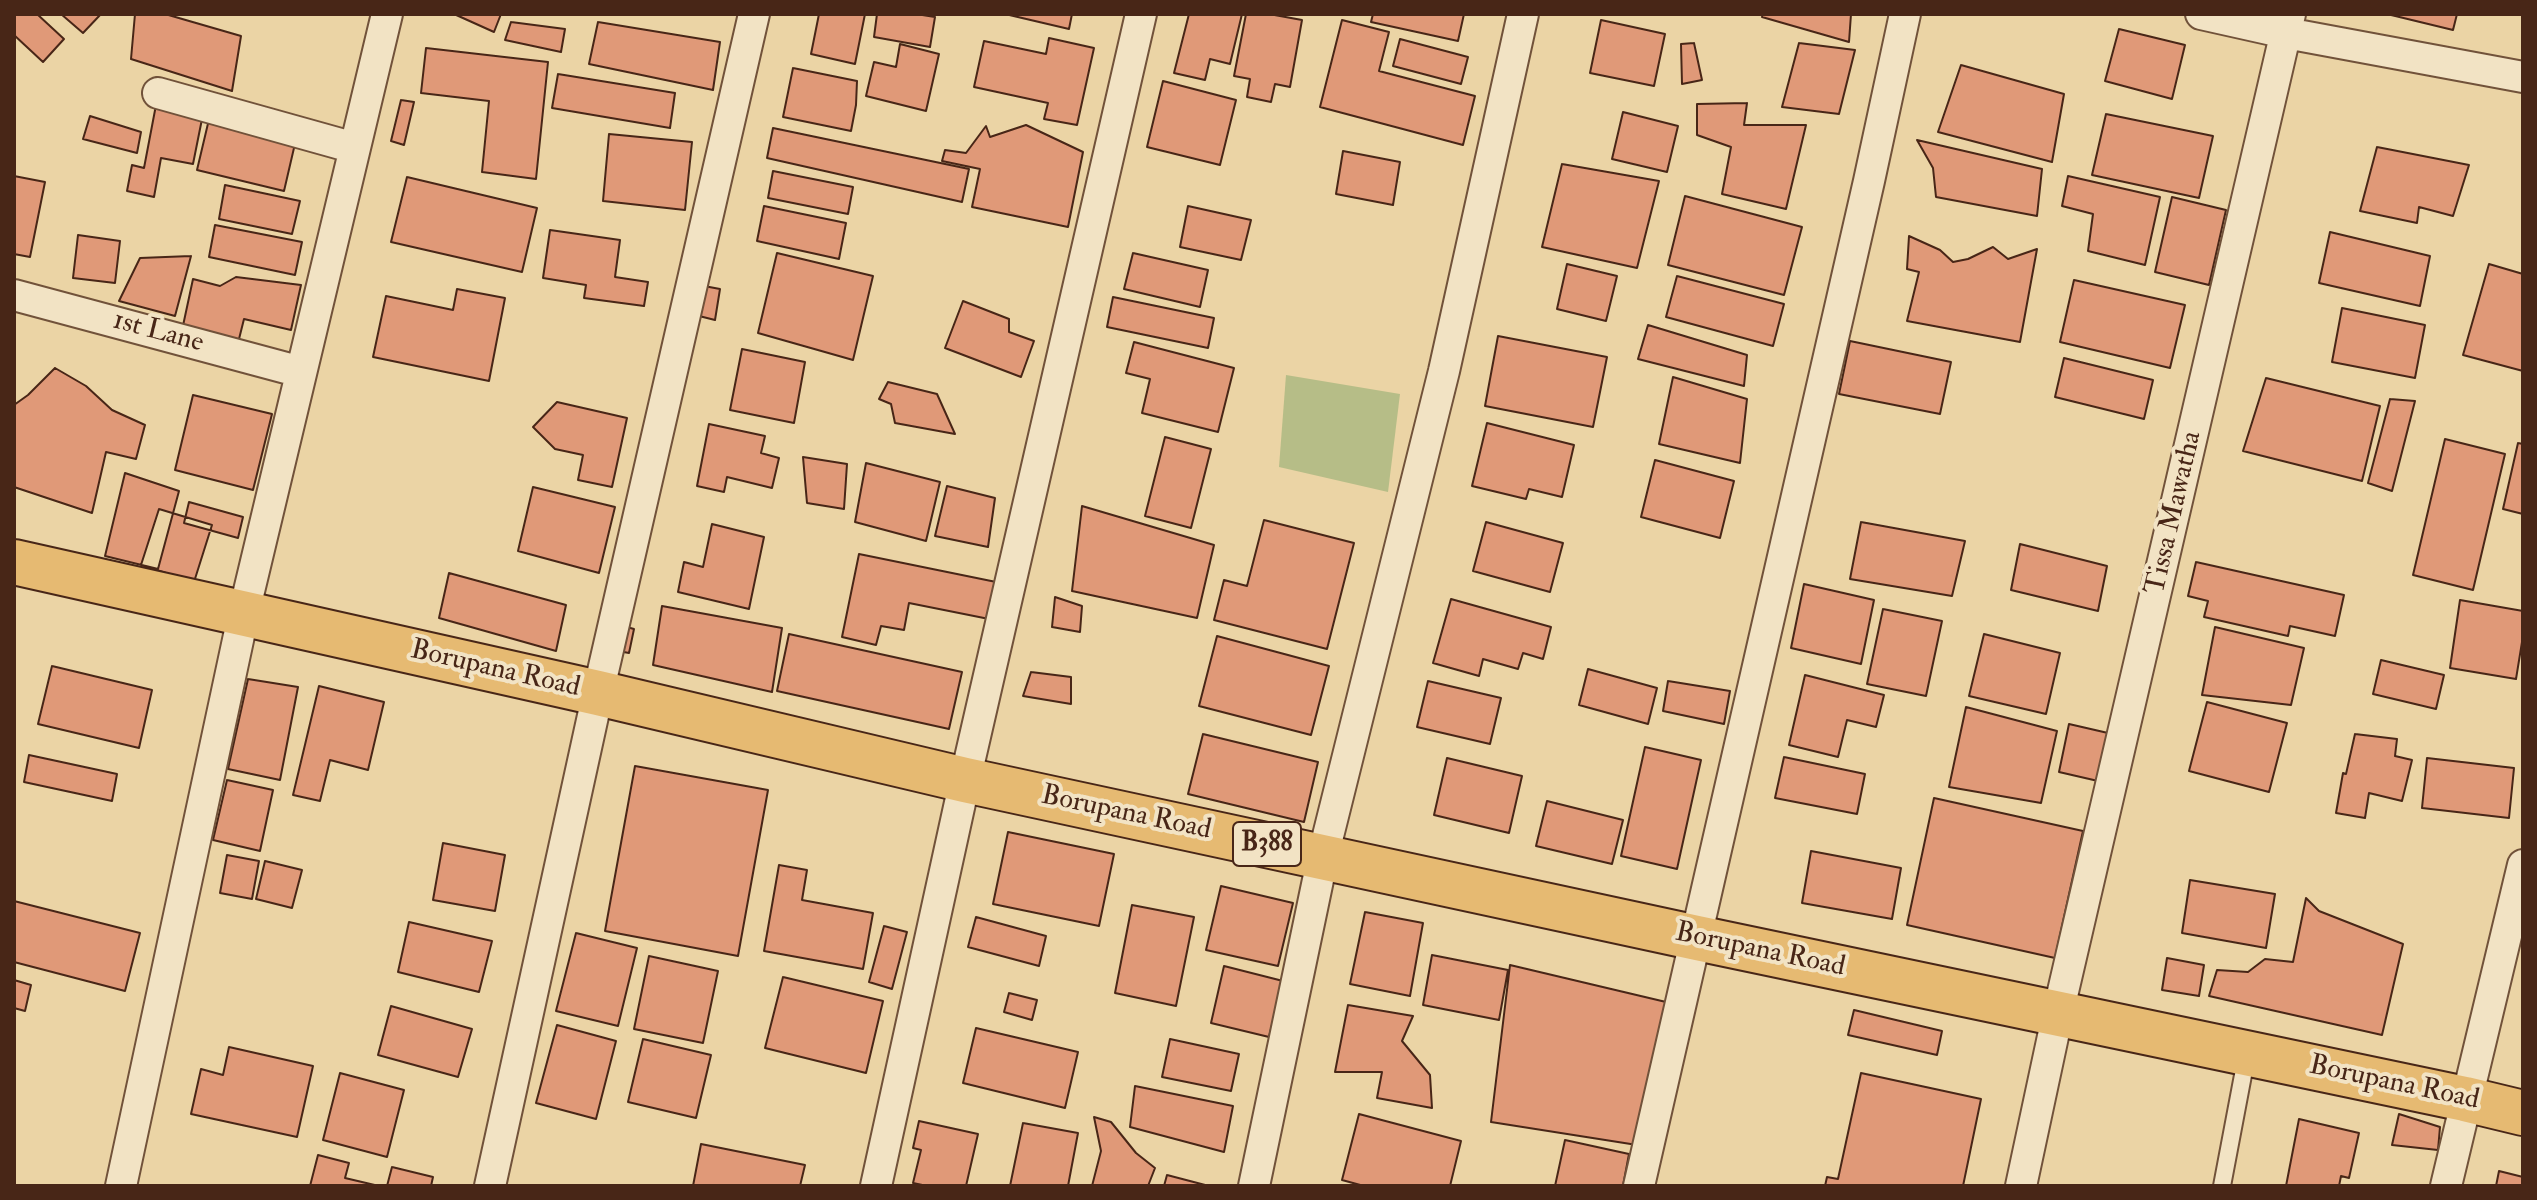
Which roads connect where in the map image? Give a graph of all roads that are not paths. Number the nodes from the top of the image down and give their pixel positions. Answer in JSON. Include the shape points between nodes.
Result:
{"nodes":[{"id":1,"x":387,"y":14,"type":"edge"},
{"id":2,"x":754,"y":14,"type":"edge"},
{"id":3,"x":1141,"y":14,"type":"edge"},
{"id":4,"x":1523,"y":14,"type":"edge"},
{"id":5,"x":1905,"y":14,"type":"edge"},
{"id":6,"x":2201,"y":14,"type":"edge"},
{"id":7,"x":2288,"y":24,"type":"edge"},
{"id":8,"x":2523,"y":77,"type":"edge"},
{"id":9,"x":158,"y":93,"type":"dead end"},
{"id":10,"x":355,"y":148,"type":"junction"},
{"id":11,"x":14,"y":295,"type":"edge"},
{"id":12,"x":301,"y":372,"type":"junction"},
{"id":13,"x":14,"y":562,"type":"edge"},
{"id":14,"x":244,"y":612,"type":"junction"},
{"id":15,"x":598,"y":693,"type":"junction"},
{"id":16,"x":965,"y":780,"type":"junction"},
{"id":17,"x":1323,"y":856,"type":"junction"},
{"id":18,"x":2523,"y":865,"type":"edge"},
{"id":19,"x":1697,"y":938,"type":"junction"},
{"id":20,"x":2058,"y":1013,"type":"junction"},
{"id":21,"x":2247,"y":1053,"type":"junction"},
{"id":22,"x":2465,"y":1099,"type":"junction"},
{"id":23,"x":2523,"y":1113,"type":"edge"},
{"id":24,"x":121,"y":1186,"type":"edge"},
{"id":25,"x":490,"y":1186,"type":"edge"},
{"id":26,"x":876,"y":1186,"type":"edge"},
{"id":27,"x":1254,"y":1186,"type":"edge"},
{"id":28,"x":1639,"y":1186,"type":"edge"},
{"id":29,"x":2021,"y":1186,"type":"edge"},
{"id":30,"x":2222,"y":1186,"type":"edge"},
{"id":31,"x":2446,"y":1186,"type":"edge"}],
"edges":[{"from":1,"to":10,"type":"street"},
{"from":2,"to":15,"type":"street"},
{"from":3,"to":16,"type":"street"},
{"from":4,"to":17,"type":"street","via":[[1444,371]]},
{"from":5,"to":19,"type":"street"},
{"from":6,"to":7,"type":"street"},
{"from":7,"to":8,"type":"street"},
{"from":7,"to":20,"type":"street","name":"Tissa Mawatha"},
{"from":9,"to":10,"type":"street"},
{"from":10,"to":12,"type":"street"},
{"from":11,"to":12,"type":"street","name":"1st Lane"},
{"from":12,"to":14,"type":"street"},
{"from":13,"to":14,"type":"main road","name":"Borupana Road","number":"B388"},
{"from":14,"to":15,"type":"main road","name":"Borupana Road","number":"B388"},
{"from":14,"to":24,"type":"street"},
{"from":15,"to":16,"type":"main road","name":"Borupana Road","number":"B388"},
{"from":15,"to":25,"type":"street"},
{"from":16,"to":17,"type":"main road","name":"Borupana Road","number":"B388"},
{"from":16,"to":26,"type":"street"},
{"from":17,"to":19,"type":"main road","name":"Borupana Road","number":"B388"},
{"from":17,"to":27,"type":"street"},
{"from":18,"to":22,"type":"street"},
{"from":19,"to":20,"type":"main road","name":"Borupana Road","number":"B388"},
{"from":19,"to":28,"type":"street"},
{"from":20,"to":21,"type":"main road","name":"Borupana Road","number":"B388"},
{"from":20,"to":29,"type":"street","name":"Tissa Mawatha"},
{"from":21,"to":22,"type":"main road","name":"Borupana Road","number":"B388"},
{"from":21,"to":30,"type":"lane"},
{"from":22,"to":23,"type":"main road","name":"Borupana Road","number":"B388"},
{"from":22,"to":31,"type":"street"}]}
